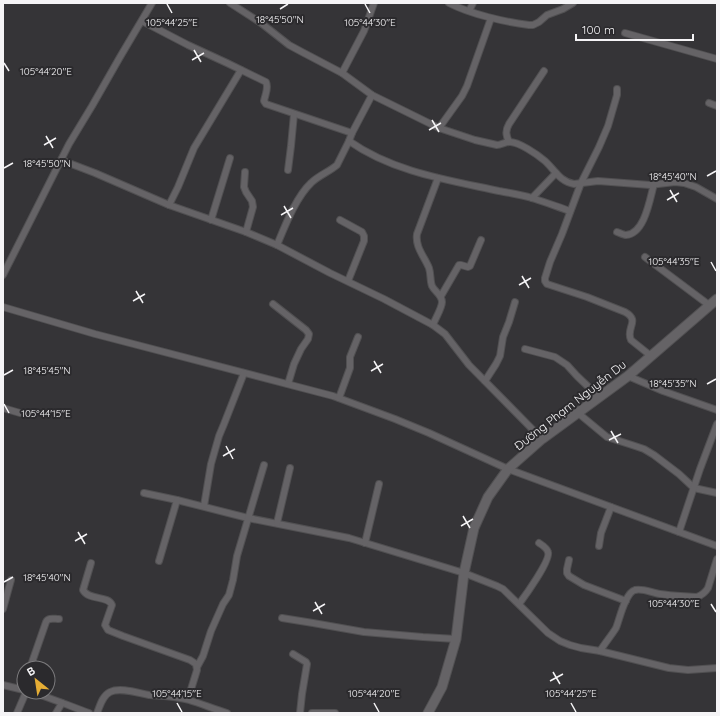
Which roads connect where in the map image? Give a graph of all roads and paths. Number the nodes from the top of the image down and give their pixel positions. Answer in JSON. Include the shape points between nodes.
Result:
{"nodes":[{"id":1,"x":152,"y":3,"type":"edge"},
{"id":2,"x":230,"y":3,"type":"edge"},
{"id":3,"x":374,"y":3,"type":"edge"},
{"id":4,"x":449,"y":3,"type":"edge"},
{"id":5,"x":473,"y":3,"type":"edge"},
{"id":6,"x":573,"y":3,"type":"edge"},
{"id":7,"x":469,"y":11,"type":"junction"},
{"id":8,"x":491,"y":18,"type":"junction"},
{"id":9,"x":142,"y":21,"type":"junction"},
{"id":10,"x":625,"y":33,"type":"dead end"},
{"id":11,"x":717,"y":59,"type":"edge"},
{"id":12,"x":241,"y":70,"type":"junction"},
{"id":13,"x":544,"y":71,"type":"dead end"},
{"id":14,"x":342,"y":73,"type":"junction"},
{"id":15,"x":617,"y":89,"type":"dead end"},
{"id":16,"x":372,"y":95,"type":"junction"},
{"id":17,"x":708,"y":102,"type":"dead end"},
{"id":18,"x":717,"y":106,"type":"edge"},
{"id":19,"x":294,"y":114,"type":"junction"},
{"id":20,"x":439,"y":128,"type":"junction"},
{"id":21,"x":352,"y":132,"type":"junction"},
{"id":22,"x":349,"y":141,"type":"junction"},
{"id":23,"x":509,"y":142,"type":"junction"},
{"id":24,"x":230,"y":158,"type":"dead end"},
{"id":25,"x":61,"y":160,"type":"junction"},
{"id":26,"x":288,"y":170,"type":"dead end"},
{"id":27,"x":245,"y":172,"type":"dead end"},
{"id":28,"x":556,"y":173,"type":"junction"},
{"id":29,"x":438,"y":178,"type":"junction"},
{"id":30,"x":581,"y":183,"type":"junction"},
{"id":31,"x":654,"y":184,"type":"junction"},
{"id":32,"x":532,"y":198,"type":"junction"},
{"id":33,"x":717,"y":199,"type":"edge"},
{"id":34,"x":169,"y":205,"type":"junction"},
{"id":35,"x":570,"y":211,"type":"junction"},
{"id":36,"x":211,"y":220,"type":"junction"},
{"id":37,"x":340,"y":220,"type":"dead end"},
{"id":38,"x":246,"y":232,"type":"junction"},
{"id":39,"x":617,"y":232,"type":"dead end"},
{"id":40,"x":481,"y":240,"type":"dead end"},
{"id":41,"x":277,"y":245,"type":"junction"},
{"id":42,"x":645,"y":257,"type":"dead end"},
{"id":43,"x":3,"y":275,"type":"edge"},
{"id":44,"x":348,"y":281,"type":"junction"},
{"id":45,"x":441,"y":296,"type":"junction"},
{"id":46,"x":717,"y":298,"type":"edge"},
{"id":47,"x":515,"y":302,"type":"dead end"},
{"id":48,"x":273,"y":304,"type":"dead end"},
{"id":49,"x":710,"y":305,"type":"junction"},
{"id":50,"x":3,"y":307,"type":"edge"},
{"id":51,"x":433,"y":325,"type":"junction"},
{"id":52,"x":358,"y":337,"type":"dead end"},
{"id":53,"x":525,"y":349,"type":"dead end"},
{"id":54,"x":651,"y":356,"type":"junction"},
{"id":55,"x":244,"y":373,"type":"junction"},
{"id":56,"x":628,"y":376,"type":"junction"},
{"id":57,"x":485,"y":380,"type":"junction"},
{"id":58,"x":288,"y":384,"type":"junction"},
{"id":59,"x":600,"y":397,"type":"junction"},
{"id":60,"x":339,"y":398,"type":"junction"},
{"id":61,"x":3,"y":408,"type":"edge"},
{"id":62,"x":717,"y":410,"type":"edge"},
{"id":63,"x":20,"y":413,"type":"dead end"},
{"id":64,"x":578,"y":414,"type":"junction"},
{"id":65,"x":717,"y":424,"type":"edge"},
{"id":66,"x":542,"y":439,"type":"junction"},
{"id":67,"x":264,"y":465,"type":"dead end"},
{"id":68,"x":290,"y":468,"type":"dead end"},
{"id":69,"x":508,"y":469,"type":"junction"},
{"id":70,"x":380,"y":484,"type":"dead end"},
{"id":71,"x":694,"y":488,"type":"junction"},
{"id":72,"x":144,"y":493,"type":"dead end"},
{"id":73,"x":717,"y":493,"type":"edge"},
{"id":74,"x":177,"y":500,"type":"junction"},
{"id":75,"x":204,"y":506,"type":"junction"},
{"id":76,"x":611,"y":507,"type":"junction"},
{"id":77,"x":248,"y":518,"type":"junction"},
{"id":78,"x":277,"y":523,"type":"junction"},
{"id":79,"x":679,"y":532,"type":"junction"},
{"id":80,"x":365,"y":543,"type":"junction"},
{"id":81,"x":539,"y":543,"type":"dead end"},
{"id":82,"x":598,"y":546,"type":"dead end"},
{"id":83,"x":717,"y":546,"type":"edge"},
{"id":84,"x":717,"y":559,"type":"edge"},
{"id":85,"x":569,"y":560,"type":"dead end"},
{"id":86,"x":159,"y":561,"type":"dead end"},
{"id":87,"x":91,"y":563,"type":"dead end"},
{"id":88,"x":464,"y":573,"type":"junction"},
{"id":89,"x":11,"y":580,"type":"dead end"},
{"id":90,"x":626,"y":601,"type":"junction"},
{"id":91,"x":519,"y":604,"type":"junction"},
{"id":92,"x":3,"y":609,"type":"edge"},
{"id":93,"x":282,"y":618,"type":"dead end"},
{"id":94,"x":59,"y":619,"type":"dead end"},
{"id":95,"x":456,"y":639,"type":"junction"},
{"id":96,"x":600,"y":651,"type":"junction"},
{"id":97,"x":293,"y":654,"type":"dead end"},
{"id":98,"x":33,"y":660,"type":"edge"},
{"id":99,"x":197,"y":667,"type":"junction"},
{"id":100,"x":717,"y":668,"type":"edge"},
{"id":101,"x":3,"y":685,"type":"edge"},
{"id":102,"x":16,"y":687,"type":"edge"},
{"id":103,"x":188,"y":699,"type":"junction"},
{"id":104,"x":21,"y":700,"type":"edge"},
{"id":105,"x":55,"y":700,"type":"edge"},
{"id":106,"x":62,"y":703,"type":"junction"},
{"id":107,"x":17,"y":713,"type":"edge"},
{"id":108,"x":56,"y":713,"type":"edge"},
{"id":109,"x":89,"y":713,"type":"edge"},
{"id":110,"x":97,"y":713,"type":"edge"},
{"id":111,"x":227,"y":713,"type":"edge"},
{"id":112,"x":300,"y":713,"type":"edge"},
{"id":113,"x":312,"y":713,"type":"edge"},
{"id":114,"x":335,"y":713,"type":"edge"},
{"id":115,"x":428,"y":713,"type":"edge"}],
"edges":[{"from":1,"to":9,"type":"street"},
{"from":2,"to":14,"type":"street","via":[[289,45]]},
{"from":3,"to":14,"type":"street","via":[[364,31]]},
{"from":4,"to":7,"type":"street"},
{"from":5,"to":7,"type":"street"},
{"from":6,"to":8,"type":"street","via":[[547,15],[533,25]]},
{"from":7,"to":8,"type":"street"},
{"from":8,"to":20,"type":"street","via":[[467,86]]},
{"from":9,"to":12,"type":"street"},
{"from":9,"to":25,"type":"street"},
{"from":10,"to":11,"type":"street"},
{"from":12,"to":19,"type":"street","via":[[266,82],[265,103]]},
{"from":12,"to":34,"type":"street","via":[[194,148]]},
{"from":13,"to":23,"type":"street","via":[[508,124],[506,135]]},
{"from":14,"to":16,"type":"street"},
{"from":15,"to":30,"type":"street","via":[[608,126]]},
{"from":16,"to":20,"type":"street"},
{"from":16,"to":21,"type":"street"},
{"from":17,"to":18,"type":"street"},
{"from":19,"to":21,"type":"street"},
{"from":19,"to":26,"type":"street"},
{"from":20,"to":23,"type":"street","via":[[491,145]]},
{"from":21,"to":22,"type":"street"},
{"from":22,"to":29,"type":"street","via":[[376,158]]},
{"from":22,"to":41,"type":"street","via":[[337,165],[310,183],[302,194]]},
{"from":23,"to":28,"type":"street","via":[[518,143],[535,154]]},
{"from":24,"to":36,"type":"street"},
{"from":25,"to":34,"type":"street"},
{"from":25,"to":43,"type":"street"},
{"from":27,"to":38,"type":"street","via":[[244,187],[253,207]]},
{"from":28,"to":30,"type":"street","via":[[565,181]]},
{"from":28,"to":32,"type":"street"},
{"from":29,"to":32,"type":"street"},
{"from":29,"to":45,"type":"street","via":[[416,240],[429,268],[432,285]]},
{"from":30,"to":31,"type":"street","via":[[598,181]]},
{"from":30,"to":35,"type":"street"},
{"from":31,"to":33,"type":"street","via":[[684,183]]},
{"from":31,"to":39,"type":"street","via":[[646,216],[639,228],[626,235]]},
{"from":32,"to":35,"type":"street"},
{"from":34,"to":36,"type":"street"},
{"from":35,"to":54,"type":"street","via":[[550,262],[546,283],[630,315],[632,323],[629,337]]},
{"from":36,"to":38,"type":"street"},
{"from":37,"to":44,"type":"street","via":[[362,232],[364,236]]},
{"from":38,"to":41,"type":"street"},
{"from":40,"to":45,"type":"street","via":[[470,266],[468,268],[459,265]]},
{"from":41,"to":44,"type":"street"},
{"from":42,"to":49,"type":"street"},
{"from":44,"to":51,"type":"street"},
{"from":45,"to":51,"type":"street","via":[[441,305]]},
{"from":46,"to":49,"type":"main road","name":"Đường Phạm Nguyễn Du"},
{"from":47,"to":57,"type":"street","via":[[503,337],[500,356]]},
{"from":48,"to":58,"type":"street","via":[[309,334],[294,364]]},
{"from":49,"to":54,"type":"main road","name":"Đường Phạm Nguyễn Du"},
{"from":50,"to":55,"type":"street"},
{"from":51,"to":57,"type":"street","via":[[445,334],[469,365]]},
{"from":52,"to":60,"type":"street"},
{"from":53,"to":59,"type":"street","via":[[555,357],[567,364]]},
{"from":54,"to":56,"type":"main road","name":"Đường Phạm Nguyễn Du"},
{"from":55,"to":58,"type":"street"},
{"from":55,"to":75,"type":"street","via":[[215,448]]},
{"from":56,"to":59,"type":"main road","name":"Đường Phạm Nguyễn Du"},
{"from":56,"to":62,"type":"street","via":[[663,392]]},
{"from":57,"to":66,"type":"street"},
{"from":58,"to":60,"type":"street"},
{"from":59,"to":64,"type":"main road","name":"Đường Phạm Nguyễn Du"},
{"from":60,"to":69,"type":"street","via":[[429,433]]},
{"from":61,"to":63,"type":"street"},
{"from":64,"to":66,"type":"main road","name":"Đường Phạm Nguyễn Du"},
{"from":64,"to":71,"type":"street","via":[[607,437],[654,455]]},
{"from":65,"to":71,"type":"street"},
{"from":66,"to":69,"type":"main road","name":"Đường Phạm Nguyễn Du"},
{"from":67,"to":77,"type":"street"},
{"from":68,"to":78,"type":"street"},
{"from":69,"to":76,"type":"street"},
{"from":69,"to":88,"type":"main road","name":"Đường Phạm Nguyễn Du","via":[[488,497],[474,528]]},
{"from":70,"to":80,"type":"street"},
{"from":71,"to":73,"type":"street"},
{"from":71,"to":79,"type":"street"},
{"from":72,"to":74,"type":"street"},
{"from":74,"to":75,"type":"street"},
{"from":74,"to":86,"type":"street"},
{"from":75,"to":77,"type":"street"},
{"from":76,"to":79,"type":"street"},
{"from":76,"to":82,"type":"street"},
{"from":77,"to":78,"type":"street"},
{"from":77,"to":99,"type":"street","via":[[229,595]]},
{"from":78,"to":80,"type":"street"},
{"from":79,"to":83,"type":"street"},
{"from":80,"to":88,"type":"street"},
{"from":81,"to":91,"type":"street","via":[[548,550],[548,559],[535,583]]},
{"from":84,"to":90,"type":"street","via":[[708,588],[697,597],[659,594],[638,589],[632,592]]},
{"from":85,"to":90,"type":"street","via":[[569,576]]},
{"from":87,"to":99,"type":"street","via":[[83,590],[91,596],[112,603],[105,625],[108,630],[190,660]]},
{"from":88,"to":91,"type":"street","via":[[503,589]]},
{"from":88,"to":95,"type":"main road","name":"Đường Phạm Nguyễn Du"},
{"from":89,"to":92,"type":"street"},
{"from":90,"to":96,"type":"street","via":[[615,628]]},
{"from":91,"to":96,"type":"street","via":[[548,633],[560,641]]},
{"from":93,"to":95,"type":"street","via":[[364,632]]},
{"from":94,"to":98,"type":"street","via":[[47,620]]},
{"from":95,"to":115,"type":"main road","name":"Đường Phạm Nguyễn Du","via":[[442,687]]},
{"from":96,"to":100,"type":"street","via":[[669,668]]},
{"from":97,"to":112,"type":"street","via":[[307,664]]},
{"from":99,"to":103,"type":"street"},
{"from":101,"to":102,"type":"street"},
{"from":103,"to":110,"type":"street","via":[[115,690],[106,695]]},
{"from":103,"to":111,"type":"street"},
{"from":104,"to":107,"type":"street"},
{"from":105,"to":106,"type":"street"},
{"from":106,"to":108,"type":"street"},
{"from":106,"to":109,"type":"street"},
{"from":113,"to":114,"type":"street"}]}
